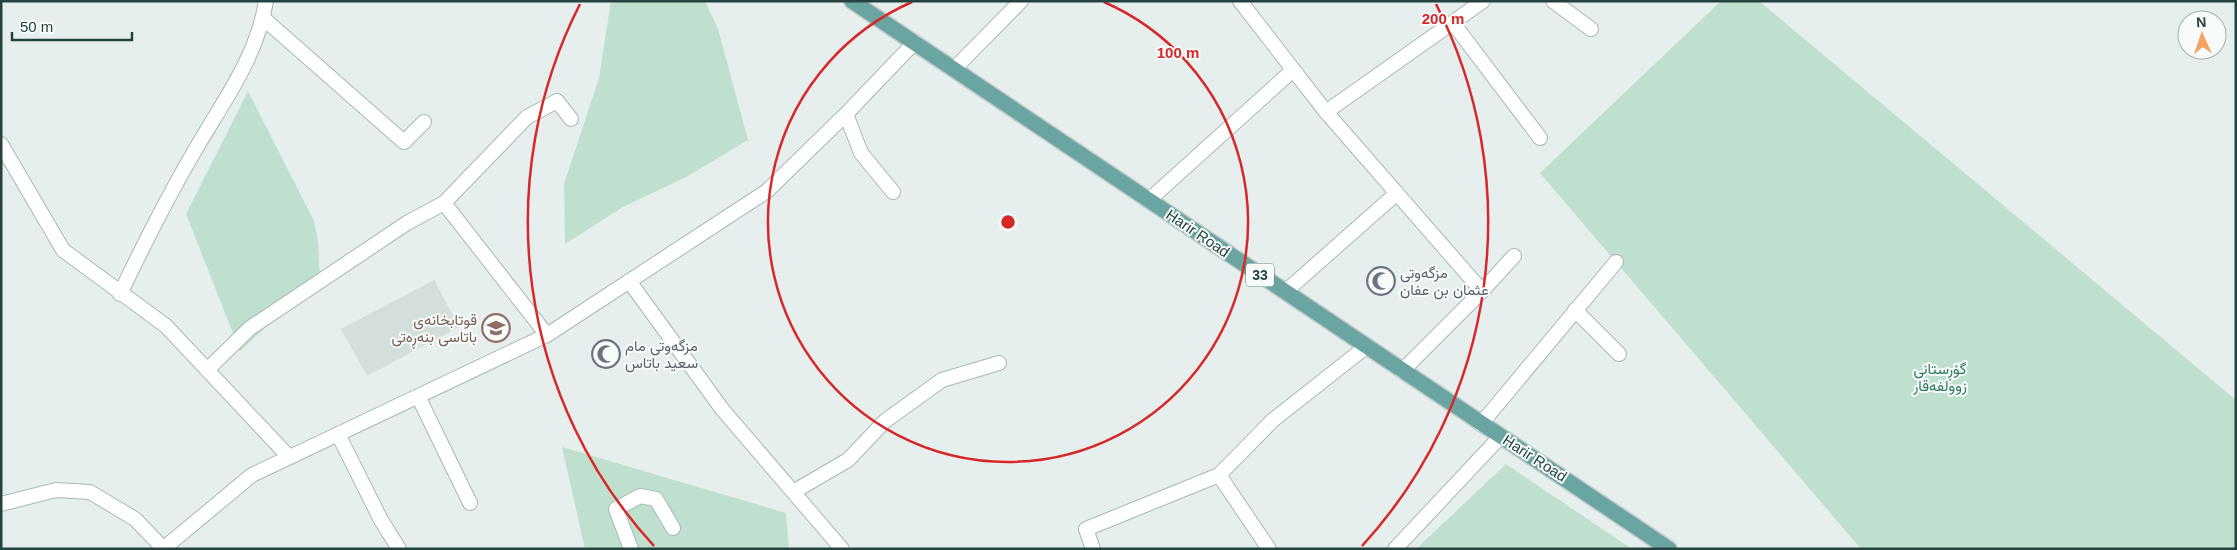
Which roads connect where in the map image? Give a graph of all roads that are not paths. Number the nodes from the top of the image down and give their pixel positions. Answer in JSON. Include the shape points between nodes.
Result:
{"nodes":[{"id":1,"x":266,"y":1,"type":"edge"},
{"id":2,"x":852,"y":1,"type":"edge"},
{"id":3,"x":1022,"y":1,"type":"edge"},
{"id":4,"x":1240,"y":1,"type":"edge"},
{"id":5,"x":1484,"y":1,"type":"edge"},
{"id":6,"x":1553,"y":1,"type":"edge"},
{"id":7,"x":264,"y":18,"type":"junction"},
{"id":8,"x":1452,"y":23,"type":"junction"},
{"id":9,"x":1591,"y":30,"type":"dead end"},
{"id":10,"x":914,"y":42,"type":"junction"},
{"id":11,"x":955,"y":68,"type":"junction"},
{"id":12,"x":1293,"y":70,"type":"junction"},
{"id":13,"x":1326,"y":112,"type":"junction"},
{"id":14,"x":846,"y":114,"type":"junction"},
{"id":15,"x":571,"y":120,"type":"dead end"},
{"id":16,"x":424,"y":122,"type":"dead end"},
{"id":17,"x":1540,"y":138,"type":"dead end"},
{"id":18,"x":1,"y":144,"type":"edge"},
{"id":19,"x":893,"y":192,"type":"dead end"},
{"id":20,"x":1397,"y":193,"type":"junction"},
{"id":21,"x":1149,"y":200,"type":"junction"},
{"id":22,"x":444,"y":203,"type":"junction"},
{"id":23,"x":1514,"y":256,"type":"dead end"},
{"id":24,"x":1616,"y":262,"type":"dead end"},
{"id":25,"x":629,"y":281,"type":"junction"},
{"id":26,"x":1482,"y":291,"type":"junction"},
{"id":27,"x":1285,"y":292,"type":"junction"},
{"id":28,"x":120,"y":294,"type":"junction"},
{"id":29,"x":1575,"y":310,"type":"junction"},
{"id":30,"x":547,"y":335,"type":"junction"},
{"id":31,"x":1362,"y":344,"type":"junction"},
{"id":32,"x":1619,"y":354,"type":"dead end"},
{"id":33,"x":998,"y":363,"type":"dead end"},
{"id":34,"x":207,"y":370,"type":"junction"},
{"id":35,"x":1402,"y":371,"type":"junction"},
{"id":36,"x":418,"y":396,"type":"junction"},
{"id":37,"x":1481,"y":424,"type":"junction"},
{"id":38,"x":338,"y":434,"type":"junction"},
{"id":39,"x":1501,"y":436,"type":"junction"},
{"id":40,"x":289,"y":457,"type":"junction"},
{"id":41,"x":1219,"y":475,"type":"junction"},
{"id":42,"x":793,"y":492,"type":"junction"},
{"id":43,"x":470,"y":503,"type":"dead end"},
{"id":44,"x":1,"y":504,"type":"edge"},
{"id":45,"x":673,"y":528,"type":"dead end"},
{"id":46,"x":163,"y":548,"type":"edge"},
{"id":47,"x":400,"y":549,"type":"edge"},
{"id":48,"x":631,"y":549,"type":"edge"},
{"id":49,"x":842,"y":549,"type":"edge"},
{"id":50,"x":1093,"y":549,"type":"edge"},
{"id":51,"x":1269,"y":549,"type":"edge"},
{"id":52,"x":1395,"y":549,"type":"edge"},
{"id":53,"x":1669,"y":549,"type":"edge"}],
"edges":[{"from":1,"to":7,"type":"street"},
{"from":2,"to":10,"type":"main road","name":"Harir Road","number":"33"},
{"from":3,"to":11,"type":"street"},
{"from":4,"to":12,"type":"street"},
{"from":5,"to":8,"type":"street"},
{"from":6,"to":9,"type":"street"},
{"from":7,"to":16,"type":"street","via":[[404,142]]},
{"from":7,"to":28,"type":"street","via":[[257,41],[234,86],[168,196]]},
{"from":8,"to":13,"type":"street"},
{"from":8,"to":17,"type":"street"},
{"from":10,"to":11,"type":"main road","name":"Harir Road","number":"33"},
{"from":10,"to":14,"type":"street"},
{"from":11,"to":21,"type":"main road","name":"Harir Road","number":"33"},
{"from":12,"to":13,"type":"street"},
{"from":12,"to":21,"type":"street"},
{"from":13,"to":20,"type":"street"},
{"from":14,"to":19,"type":"street","via":[[860,153]]},
{"from":14,"to":25,"type":"street","via":[[767,191]]},
{"from":15,"to":22,"type":"street","via":[[557,102],[527,117]]},
{"from":18,"to":28,"type":"street","via":[[63,250]]},
{"from":20,"to":26,"type":"street"},
{"from":20,"to":27,"type":"street"},
{"from":21,"to":27,"type":"main road","name":"Harir Road","number":"33"},
{"from":22,"to":30,"type":"street"},
{"from":22,"to":34,"type":"street","via":[[407,223],[250,328]]},
{"from":23,"to":26,"type":"street"},
{"from":24,"to":29,"type":"street"},
{"from":25,"to":30,"type":"street"},
{"from":25,"to":42,"type":"street","via":[[722,409]]},
{"from":26,"to":35,"type":"street"},
{"from":27,"to":31,"type":"main road","name":"Harir Road","number":"33"},
{"from":28,"to":34,"type":"street","via":[[166,326]]},
{"from":29,"to":32,"type":"street"},
{"from":29,"to":37,"type":"street"},
{"from":30,"to":36,"type":"street"},
{"from":31,"to":35,"type":"main road","name":"Harir Road","number":"33"},
{"from":31,"to":41,"type":"street","via":[[1362,350],[1273,420]]},
{"from":33,"to":42,"type":"street","via":[[942,380],[885,421],[848,460]]},
{"from":34,"to":40,"type":"street"},
{"from":35,"to":37,"type":"main road","name":"Harir Road","number":"33"},
{"from":36,"to":38,"type":"street"},
{"from":36,"to":43,"type":"street"},
{"from":37,"to":39,"type":"main road","name":"Harir Road","number":"33"},
{"from":38,"to":40,"type":"street"},
{"from":38,"to":47,"type":"street","via":[[381,520]]},
{"from":39,"to":52,"type":"street"},
{"from":39,"to":53,"type":"main road","name":"Harir Road","number":"33"},
{"from":40,"to":46,"type":"street","via":[[252,474]]},
{"from":41,"to":50,"type":"street","via":[[1086,529]]},
{"from":41,"to":51,"type":"street"},
{"from":42,"to":49,"type":"street"},
{"from":44,"to":46,"type":"street","via":[[56,490],[90,492],[135,519]]},
{"from":45,"to":48,"type":"street","via":[[656,499],[640,496],[616,509]]}]}
